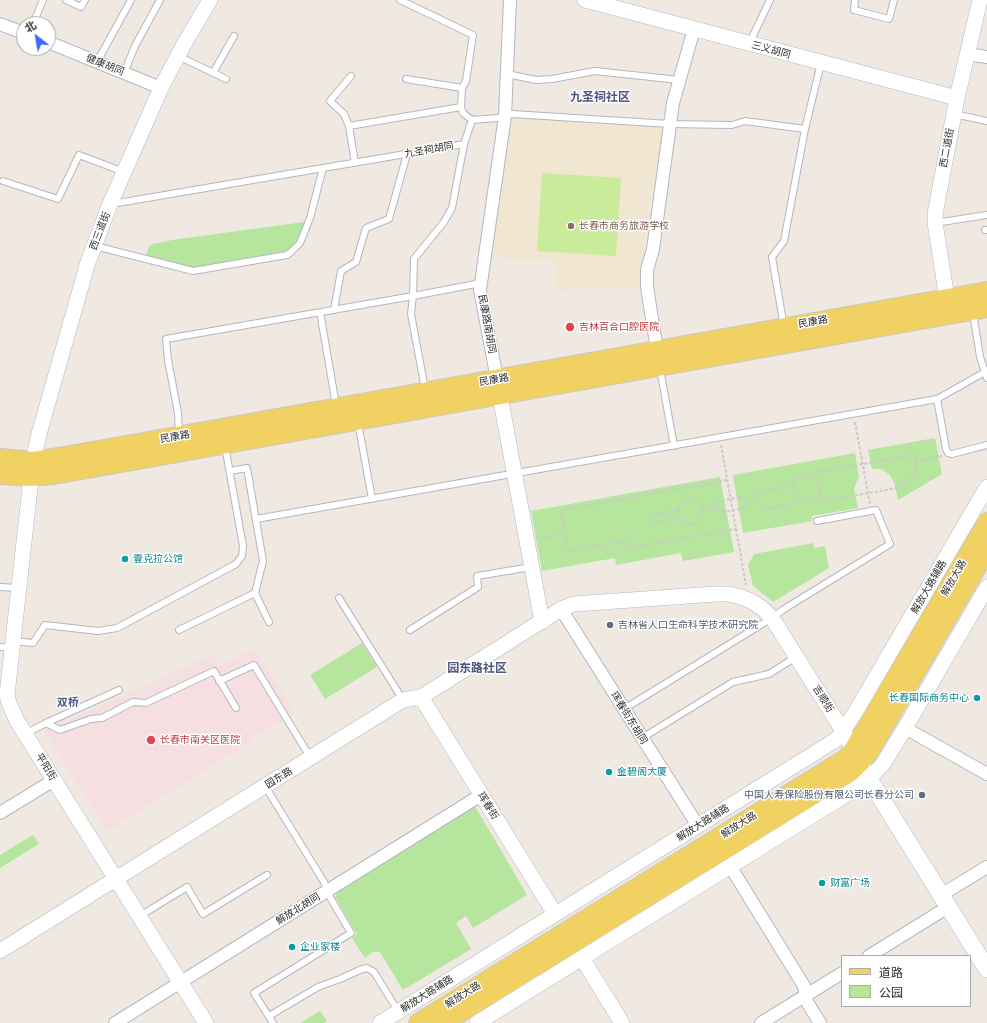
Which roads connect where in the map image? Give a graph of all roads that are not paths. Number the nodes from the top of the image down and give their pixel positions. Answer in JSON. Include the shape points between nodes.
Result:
{"nodes":[{"id":1,"x":43,"y":0,"type":"edge"},
{"id":2,"x":66,"y":0,"type":"edge"},
{"id":3,"x":85,"y":0,"type":"edge"},
{"id":4,"x":131,"y":0,"type":"edge"},
{"id":5,"x":160,"y":0,"type":"edge"},
{"id":6,"x":210,"y":0,"type":"edge"},
{"id":7,"x":400,"y":0,"type":"edge"},
{"id":8,"x":510,"y":0,"type":"edge"},
{"id":9,"x":585,"y":0,"type":"edge"},
{"id":10,"x":770,"y":0,"type":"edge"},
{"id":11,"x":854,"y":0,"type":"edge"},
{"id":12,"x":894,"y":0,"type":"edge"},
{"id":13,"x":980,"y":0,"type":"edge"},
{"id":14,"x":36,"y":16,"type":"edge"},
{"id":15,"x":0,"y":24,"type":"edge"},
{"id":16,"x":694,"y":29,"type":"junction"},
{"id":17,"x":16,"y":30,"type":"edge"},
{"id":18,"x":234,"y":36,"type":"dead end"},
{"id":19,"x":749,"y":44,"type":"junction"},
{"id":20,"x":56,"y":45,"type":"edge"},
{"id":21,"x":967,"y":54,"type":"junction"},
{"id":22,"x":178,"y":56,"type":"junction"},
{"id":23,"x":987,"y":57,"type":"edge"},
{"id":24,"x":98,"y":62,"type":"junction"},
{"id":25,"x":821,"y":63,"type":"junction"},
{"id":26,"x":124,"y":73,"type":"junction"},
{"id":27,"x":213,"y":73,"type":"junction"},
{"id":28,"x":507,"y":74,"type":"junction"},
{"id":29,"x":351,"y":76,"type":"dead end"},
{"id":30,"x":226,"y":79,"type":"dead end"},
{"id":31,"x":406,"y":79,"type":"dead end"},
{"id":32,"x":679,"y":80,"type":"junction"},
{"id":33,"x":161,"y":88,"type":"junction"},
{"id":34,"x":462,"y":88,"type":"junction"},
{"id":35,"x":957,"y":98,"type":"junction"},
{"id":36,"x":461,"y":107,"type":"junction"},
{"id":37,"x":954,"y":114,"type":"junction"},
{"id":38,"x":505,"y":116,"type":"junction"},
{"id":39,"x":472,"y":120,"type":"junction"},
{"id":40,"x":987,"y":121,"type":"edge"},
{"id":41,"x":670,"y":124,"type":"junction"},
{"id":42,"x":349,"y":126,"type":"junction"},
{"id":43,"x":805,"y":129,"type":"junction"},
{"id":44,"x":464,"y":144,"type":"junction"},
{"id":45,"x":407,"y":154,"type":"junction"},
{"id":46,"x":355,"y":163,"type":"junction"},
{"id":47,"x":323,"y":168,"type":"junction"},
{"id":48,"x":124,"y":173,"type":"junction"},
{"id":49,"x":3,"y":181,"type":"dead end"},
{"id":50,"x":110,"y":204,"type":"junction"},
{"id":51,"x":987,"y":215,"type":"edge"},
{"id":52,"x":935,"y":223,"type":"junction"},
{"id":53,"x":94,"y":246,"type":"junction"},
{"id":54,"x":481,"y":283,"type":"junction"},
{"id":55,"x":987,"y":291,"type":"edge"},
{"id":56,"x":413,"y":296,"type":"junction"},
{"id":57,"x":947,"y":299,"type":"junction"},
{"id":58,"x":334,"y":310,"type":"junction"},
{"id":59,"x":980,"y":310,"type":"edge"},
{"id":60,"x":320,"y":312,"type":"junction"},
{"id":61,"x":784,"y":328,"type":"junction"},
{"id":62,"x":659,"y":359,"type":"junction"},
{"id":63,"x":985,"y":372,"type":"junction"},
{"id":64,"x":987,"y":378,"type":"edge"},
{"id":65,"x":498,"y":387,"type":"junction"},
{"id":66,"x":426,"y":392,"type":"junction"},
{"id":67,"x":937,"y":400,"type":"junction"},
{"id":68,"x":336,"y":408,"type":"junction"},
{"id":69,"x":358,"y":421,"type":"junction"},
{"id":70,"x":179,"y":436,"type":"junction"},
{"id":71,"x":225,"y":445,"type":"junction"},
{"id":72,"x":987,"y":445,"type":"edge"},
{"id":73,"x":674,"y":446,"type":"junction"},
{"id":74,"x":0,"y":458,"type":"edge"},
{"id":75,"x":32,"y":469,"type":"junction"},
{"id":76,"x":230,"y":472,"type":"junction"},
{"id":77,"x":514,"y":474,"type":"junction"},
{"id":78,"x":0,"y":475,"type":"edge"},
{"id":79,"x":987,"y":487,"type":"edge"},
{"id":80,"x":372,"y":499,"type":"junction"},
{"id":81,"x":256,"y":519,"type":"junction"},
{"id":82,"x":816,"y":521,"type":"dead end"},
{"id":83,"x":987,"y":522,"type":"edge"},
{"id":84,"x":987,"y":550,"type":"edge"},
{"id":85,"x":532,"y":567,"type":"junction"},
{"id":86,"x":0,"y":587,"type":"edge"},
{"id":87,"x":987,"y":587,"type":"edge"},
{"id":88,"x":19,"y":588,"type":"junction"},
{"id":89,"x":255,"y":593,"type":"junction"},
{"id":90,"x":339,"y":598,"type":"dead end"},
{"id":91,"x":561,"y":610,"type":"junction"},
{"id":92,"x":772,"y":618,"type":"junction"},
{"id":93,"x":269,"y":622,"type":"dead end"},
{"id":94,"x":542,"y":622,"type":"junction"},
{"id":95,"x":179,"y":630,"type":"dead end"},
{"id":96,"x":410,"y":630,"type":"dead end"},
{"id":97,"x":8,"y":645,"type":"edge"},
{"id":98,"x":796,"y":657,"type":"junction"},
{"id":99,"x":219,"y":681,"type":"junction"},
{"id":100,"x":119,"y":690,"type":"dead end"},
{"id":101,"x":421,"y":697,"type":"junction"},
{"id":102,"x":404,"y":700,"type":"junction"},
{"id":103,"x":236,"y":708,"type":"dead end"},
{"id":104,"x":624,"y":709,"type":"junction"},
{"id":105,"x":46,"y":723,"type":"junction"},
{"id":106,"x":905,"y":728,"type":"junction"},
{"id":107,"x":843,"y":731,"type":"junction"},
{"id":108,"x":25,"y":734,"type":"junction"},
{"id":109,"x":642,"y":738,"type":"junction"},
{"id":110,"x":857,"y":757,"type":"junction"},
{"id":111,"x":310,"y":758,"type":"junction"},
{"id":112,"x":987,"y":774,"type":"edge"},
{"id":113,"x":869,"y":779,"type":"junction"},
{"id":114,"x":54,"y":780,"type":"junction"},
{"id":115,"x":265,"y":786,"type":"junction"},
{"id":116,"x":481,"y":795,"type":"junction"},
{"id":117,"x":0,"y":812,"type":"edge"},
{"id":118,"x":698,"y":826,"type":"junction"},
{"id":119,"x":730,"y":866,"type":"junction"},
{"id":120,"x":987,"y":867,"type":"edge"},
{"id":121,"x":267,"y":875,"type":"dead end"},
{"id":122,"x":116,"y":879,"type":"junction"},
{"id":123,"x":328,"y":890,"type":"junction"},
{"id":124,"x":945,"y":901,"type":"junction"},
{"id":125,"x":555,"y":914,"type":"junction"},
{"id":126,"x":140,"y":916,"type":"junction"},
{"id":127,"x":0,"y":951,"type":"edge"},
{"id":128,"x":870,"y":955,"type":"edge"},
{"id":129,"x":582,"y":958,"type":"junction"},
{"id":130,"x":987,"y":969,"type":"edge"},
{"id":131,"x":841,"y":974,"type":"edge"},
{"id":132,"x":181,"y":982,"type":"junction"},
{"id":133,"x":806,"y":995,"type":"junction"},
{"id":134,"x":398,"y":1011,"type":"junction"},
{"id":135,"x":269,"y":1016,"type":"junction"},
{"id":136,"x":115,"y":1023,"type":"edge"},
{"id":137,"x":205,"y":1023,"type":"edge"},
{"id":138,"x":273,"y":1023,"type":"edge"},
{"id":139,"x":380,"y":1023,"type":"edge"},
{"id":140,"x":418,"y":1023,"type":"edge"},
{"id":141,"x":444,"y":1023,"type":"edge"},
{"id":142,"x":477,"y":1023,"type":"edge"},
{"id":143,"x":622,"y":1023,"type":"edge"},
{"id":144,"x":761,"y":1023,"type":"edge"},
{"id":145,"x":820,"y":1023,"type":"edge"}],
"edges":[{"from":1,"to":14,"type":"lane"},
{"from":2,"to":3,"type":"lane","via":[[81,7]]},
{"from":4,"to":24,"type":"lane"},
{"from":5,"to":26,"type":"lane","via":[[135,46]]},
{"from":6,"to":22,"type":"street","name":"西三道街"},
{"from":7,"to":34,"type":"lane","via":[[473,35],[466,81]]},
{"from":8,"to":28,"type":"street","name":"民康路南胡同"},
{"from":9,"to":16,"type":"street","name":"三义胡同"},
{"from":10,"to":19,"type":"lane"},
{"from":11,"to":12,"type":"lane","via":[[854,10],[889,19]]},
{"from":13,"to":21,"type":"street","name":"西二道街"},
{"from":15,"to":17,"type":"street"},
{"from":16,"to":19,"type":"street","name":"三义胡同"},
{"from":16,"to":32,"type":"street"},
{"from":18,"to":27,"type":"lane"},
{"from":19,"to":25,"type":"street","name":"三义胡同"},
{"from":20,"to":24,"type":"street","name":"健康胡同"},
{"from":21,"to":23,"type":"street"},
{"from":21,"to":35,"type":"street","name":"西二道街"},
{"from":22,"to":27,"type":"lane"},
{"from":22,"to":33,"type":"street","name":"西三道街"},
{"from":24,"to":26,"type":"street","name":"健康胡同"},
{"from":25,"to":35,"type":"street","name":"三义胡同"},
{"from":25,"to":43,"type":"lane"},
{"from":26,"to":33,"type":"street","name":"健康胡同"},
{"from":27,"to":30,"type":"lane"},
{"from":28,"to":32,"type":"lane","via":[[536,80],[595,71]]},
{"from":28,"to":38,"type":"street","name":"民康路南胡同"},
{"from":29,"to":42,"type":"lane","via":[[330,101],[344,114]]},
{"from":31,"to":34,"type":"lane"},
{"from":32,"to":41,"type":"street"},
{"from":33,"to":48,"type":"street","name":"西三道街"},
{"from":34,"to":36,"type":"lane"},
{"from":35,"to":37,"type":"street","name":"西二道街"},
{"from":36,"to":39,"type":"lane","via":[[463,113]]},
{"from":36,"to":42,"type":"lane"},
{"from":37,"to":40,"type":"lane"},
{"from":37,"to":52,"type":"street","name":"西二道街"},
{"from":38,"to":39,"type":"lane"},
{"from":38,"to":41,"type":"lane","via":[[512,114]]},
{"from":38,"to":54,"type":"street","name":"民康路南胡同"},
{"from":39,"to":44,"type":"lane","name":"九圣祠胡同"},
{"from":41,"to":43,"type":"lane","via":[[732,125],[746,121]]},
{"from":41,"to":62,"type":"street","via":[[653,248],[647,270],[647,287]]},
{"from":42,"to":46,"type":"lane"},
{"from":43,"to":61,"type":"lane","via":[[784,241],[772,257]]},
{"from":44,"to":45,"type":"lane","name":"九圣祠胡同"},
{"from":44,"to":56,"type":"lane","via":[[452,208],[414,259]]},
{"from":45,"to":46,"type":"lane","name":"九圣祠胡同"},
{"from":45,"to":58,"type":"lane","via":[[389,219],[366,228],[356,262],[341,271]]},
{"from":46,"to":47,"type":"lane","name":"九圣祠胡同"},
{"from":47,"to":50,"type":"lane","name":"九圣祠胡同"},
{"from":47,"to":53,"type":"lane","via":[[310,218],[300,243],[287,255],[194,271]]},
{"from":48,"to":49,"type":"lane","via":[[79,155],[58,199]]},
{"from":48,"to":50,"type":"street","name":"西三道街"},
{"from":50,"to":53,"type":"street","name":"西三道街"},
{"from":51,"to":52,"type":"lane"},
{"from":52,"to":57,"type":"street","name":"西二道街"},
{"from":53,"to":75,"type":"street","name":"西三道街","via":[[39,434]]},
{"from":54,"to":56,"type":"lane"},
{"from":54,"to":65,"type":"street","name":"民康路南胡同","via":[[480,290]]},
{"from":55,"to":57,"type":"main road","name":"民康路"},
{"from":56,"to":58,"type":"lane"},
{"from":56,"to":66,"type":"lane","via":[[411,314]]},
{"from":57,"to":61,"type":"main road","name":"民康路"},
{"from":58,"to":60,"type":"lane"},
{"from":59,"to":62,"type":"main road","name":"民康路"},
{"from":59,"to":63,"type":"lane","via":[[980,358]]},
{"from":60,"to":68,"type":"lane"},
{"from":60,"to":70,"type":"lane","via":[[166,339],[178,413]]},
{"from":61,"to":62,"type":"main road","name":"民康路"},
{"from":62,"to":65,"type":"main road","name":"民康路"},
{"from":62,"to":73,"type":"lane"},
{"from":63,"to":64,"type":"lane"},
{"from":63,"to":67,"type":"lane"},
{"from":65,"to":66,"type":"main road","name":"民康路"},
{"from":65,"to":69,"type":"main road","name":"民康路"},
{"from":65,"to":77,"type":"street","name":"民康路南胡同"},
{"from":66,"to":68,"type":"main road","name":"民康路"},
{"from":67,"to":72,"type":"lane","via":[[948,453]]},
{"from":67,"to":73,"type":"lane"},
{"from":68,"to":70,"type":"main road","name":"民康路"},
{"from":69,"to":71,"type":"main road","name":"民康路"},
{"from":69,"to":80,"type":"lane"},
{"from":70,"to":75,"type":"main road","name":"民康路"},
{"from":71,"to":75,"type":"main road","name":"民康路","via":[[54,476]]},
{"from":71,"to":76,"type":"lane"},
{"from":73,"to":77,"type":"lane"},
{"from":74,"to":75,"type":"main road","name":"民康路"},
{"from":75,"to":78,"type":"main road","name":"民康路"},
{"from":75,"to":88,"type":"street","name":"平阳街"},
{"from":76,"to":81,"type":"lane","via":[[247,468]]},
{"from":76,"to":97,"type":"lane","via":[[243,546],[242,556],[236,564],[117,628],[98,631],[45,625],[34,643]]},
{"from":77,"to":80,"type":"lane"},
{"from":77,"to":85,"type":"street","name":"民康路南胡同"},
{"from":79,"to":107,"type":"street","name":"解放大路辅路"},
{"from":80,"to":81,"type":"lane"},
{"from":81,"to":89,"type":"lane","via":[[263,561]]},
{"from":82,"to":92,"type":"lane","via":[[876,510],[890,544]]},
{"from":83,"to":110,"type":"main road","name":"解放大路"},
{"from":84,"to":110,"type":"main road","name":"解放大路","via":[[869,752]]},
{"from":85,"to":94,"type":"street","name":"民康路南胡同"},
{"from":85,"to":96,"type":"lane","via":[[477,576],[478,587]]},
{"from":86,"to":88,"type":"lane"},
{"from":87,"to":106,"type":"street"},
{"from":88,"to":97,"type":"street","name":"平阳街"},
{"from":89,"to":93,"type":"lane"},
{"from":89,"to":95,"type":"lane"},
{"from":90,"to":102,"type":"lane"},
{"from":91,"to":92,"type":"street","name":"吉顺街","via":[[574,604],[729,594],[748,600]]},
{"from":91,"to":94,"type":"street","name":"园东路"},
{"from":91,"to":104,"type":"street","name":"珲春街东胡同"},
{"from":92,"to":98,"type":"street","name":"吉顺街"},
{"from":92,"to":104,"type":"lane"},
{"from":94,"to":101,"type":"street","name":"园东路"},
{"from":97,"to":108,"type":"street","name":"平阳街","via":[[7,695],[12,712]]},
{"from":98,"to":107,"type":"street","name":"吉顺街"},
{"from":98,"to":109,"type":"lane","via":[[769,674],[733,682]]},
{"from":99,"to":103,"type":"lane"},
{"from":99,"to":105,"type":"lane","via":[[214,671],[146,703],[133,702],[102,718],[91,719],[60,730]]},
{"from":99,"to":111,"type":"lane","via":[[254,665]]},
{"from":100,"to":105,"type":"lane"},
{"from":101,"to":102,"type":"street","name":"园东路"},
{"from":101,"to":116,"type":"street","name":"珲春街"},
{"from":102,"to":111,"type":"street","name":"园东路"},
{"from":104,"to":109,"type":"street","name":"珲春街东胡同"},
{"from":105,"to":108,"type":"lane"},
{"from":106,"to":112,"type":"street"},
{"from":106,"to":113,"type":"street","via":[[883,764]]},
{"from":107,"to":110,"type":"street","name":"吉顺街"},
{"from":107,"to":118,"type":"street","name":"解放大路辅路","via":[[834,741]]},
{"from":108,"to":114,"type":"street","name":"平阳街"},
{"from":109,"to":118,"type":"street","name":"珲春街东胡同"},
{"from":110,"to":113,"type":"main road","name":"吉顺街"},
{"from":110,"to":140,"type":"main road","name":"解放大路","via":[[838,764]]},
{"from":110,"to":141,"type":"main road","name":"解放大路","via":[[845,775]]},
{"from":111,"to":115,"type":"street","name":"园东路"},
{"from":113,"to":119,"type":"street"},
{"from":113,"to":124,"type":"main road","name":"吉顺街"},
{"from":114,"to":117,"type":"street"},
{"from":114,"to":122,"type":"street","name":"平阳街"},
{"from":115,"to":122,"type":"street","name":"园东路"},
{"from":115,"to":123,"type":"lane"},
{"from":116,"to":123,"type":"street","name":"解放北胡同"},
{"from":116,"to":125,"type":"street","name":"珲春街"},
{"from":118,"to":125,"type":"street","name":"解放大路辅路"},
{"from":119,"to":129,"type":"street"},
{"from":119,"to":133,"type":"street","via":[[804,986]]},
{"from":120,"to":124,"type":"street"},
{"from":121,"to":126,"type":"lane","via":[[203,914],[187,887]]},
{"from":122,"to":126,"type":"street","name":"平阳街"},
{"from":122,"to":127,"type":"street","name":"园东路"},
{"from":123,"to":132,"type":"street","name":"解放北胡同"},
{"from":123,"to":135,"type":"lane","via":[[351,933],[254,993]]},
{"from":124,"to":128,"type":"street"},
{"from":124,"to":130,"type":"main road","name":"吉顺街","via":[[980,952]]},
{"from":125,"to":134,"type":"street","name":"解放大路辅路"},
{"from":126,"to":132,"type":"street","name":"平阳街"},
{"from":129,"to":142,"type":"street"},
{"from":129,"to":143,"type":"street"},
{"from":131,"to":133,"type":"street"},
{"from":132,"to":136,"type":"street","name":"解放北胡同"},
{"from":132,"to":137,"type":"street","name":"平阳街"},
{"from":133,"to":144,"type":"street"},
{"from":133,"to":145,"type":"street","via":[[807,1002]]},
{"from":134,"to":135,"type":"lane","via":[[374,972],[362,968],[318,987]]},
{"from":134,"to":139,"type":"street","name":"解放大路辅路"},
{"from":135,"to":138,"type":"lane"}]}
